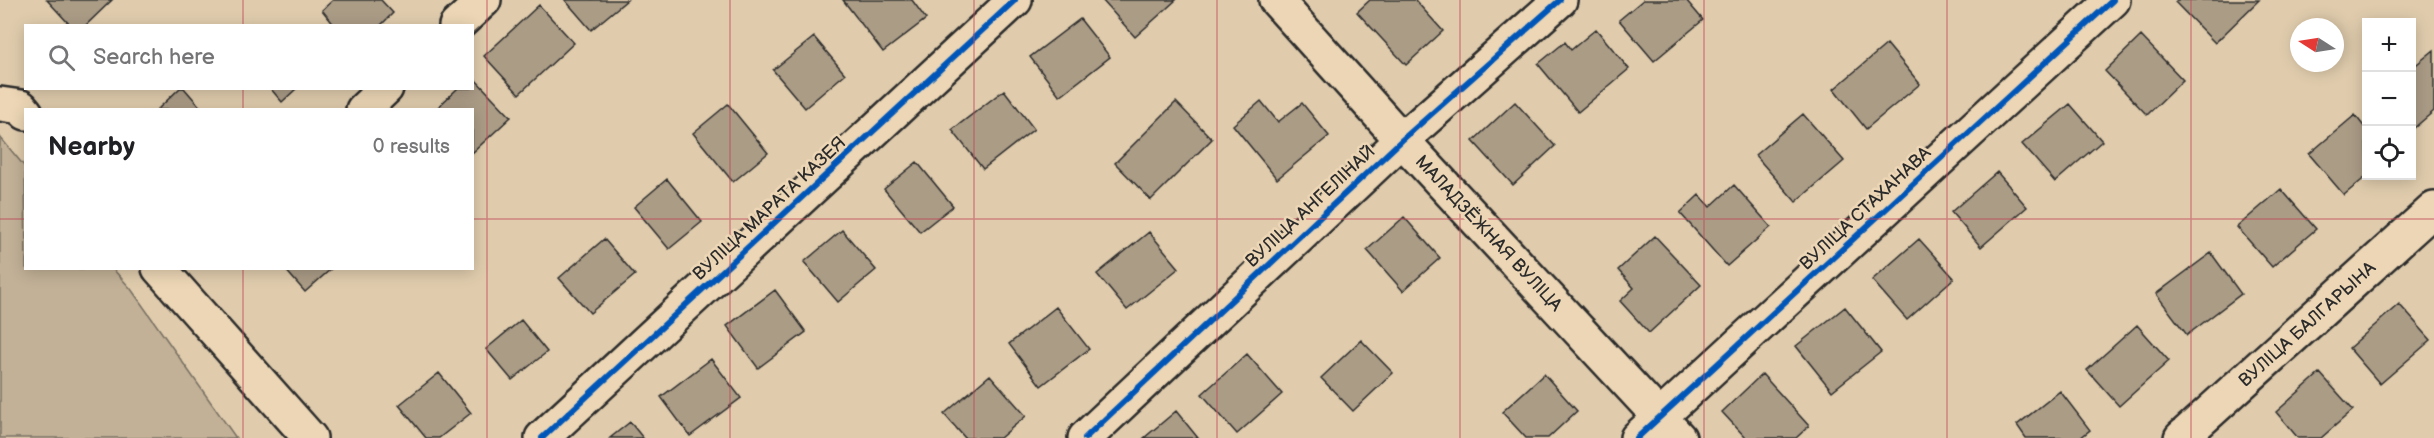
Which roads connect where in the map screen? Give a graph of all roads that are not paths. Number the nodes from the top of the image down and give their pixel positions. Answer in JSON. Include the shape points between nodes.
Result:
{"nodes":[{"id":1,"x":484,"y":0,"type":"edge"},
{"id":2,"x":1016,"y":0,"type":"edge"},
{"id":3,"x":1276,"y":0,"type":"edge"},
{"id":4,"x":1560,"y":0,"type":"edge"},
{"id":5,"x":2113,"y":0,"type":"edge"},
{"id":6,"x":458,"y":24,"type":"edge"},
{"id":7,"x":384,"y":90,"type":"edge"},
{"id":8,"x":0,"y":104,"type":"edge"},
{"id":9,"x":365,"y":108,"type":"edge"},
{"id":10,"x":24,"y":111,"type":"edge"},
{"id":11,"x":1402,"y":140,"type":"junction"},
{"id":12,"x":2434,"y":209,"type":"edge"},
{"id":13,"x":173,"y":273,"type":"edge"},
{"id":14,"x":1658,"y":431,"type":"edge"},
{"id":15,"x":310,"y":438,"type":"edge"},
{"id":16,"x":543,"y":438,"type":"edge"},
{"id":17,"x":1085,"y":438,"type":"edge"},
{"id":18,"x":2181,"y":438,"type":"edge"}],
"edges":[{"from":1,"to":6,"type":"street"},
{"from":2,"to":16,"type":"street","name":"ВУЛІЦА МАРАТА КАЗЕЯ"},
{"from":3,"to":11,"type":"street","name":"МАЛАДЗЁЖНАЯ ВУЛІЦА"},
{"from":4,"to":11,"type":"street","name":"ВУЛІЦА АНГЕЛІНАЙ"},
{"from":5,"to":14,"type":"street","name":"ВУЛІЦА СТАХАНАВА"},
{"from":7,"to":9,"type":"street"},
{"from":8,"to":10,"type":"street"},
{"from":11,"to":14,"type":"street","name":"МАЛАДЗЁЖНАЯ ВУЛІЦА"},
{"from":11,"to":17,"type":"street","name":"ВУЛІЦА АНГЕЛІНАЙ"},
{"from":12,"to":18,"type":"street","name":"ВУЛІЦА БАЛГАРЫНА"},
{"from":13,"to":15,"type":"street"}]}
